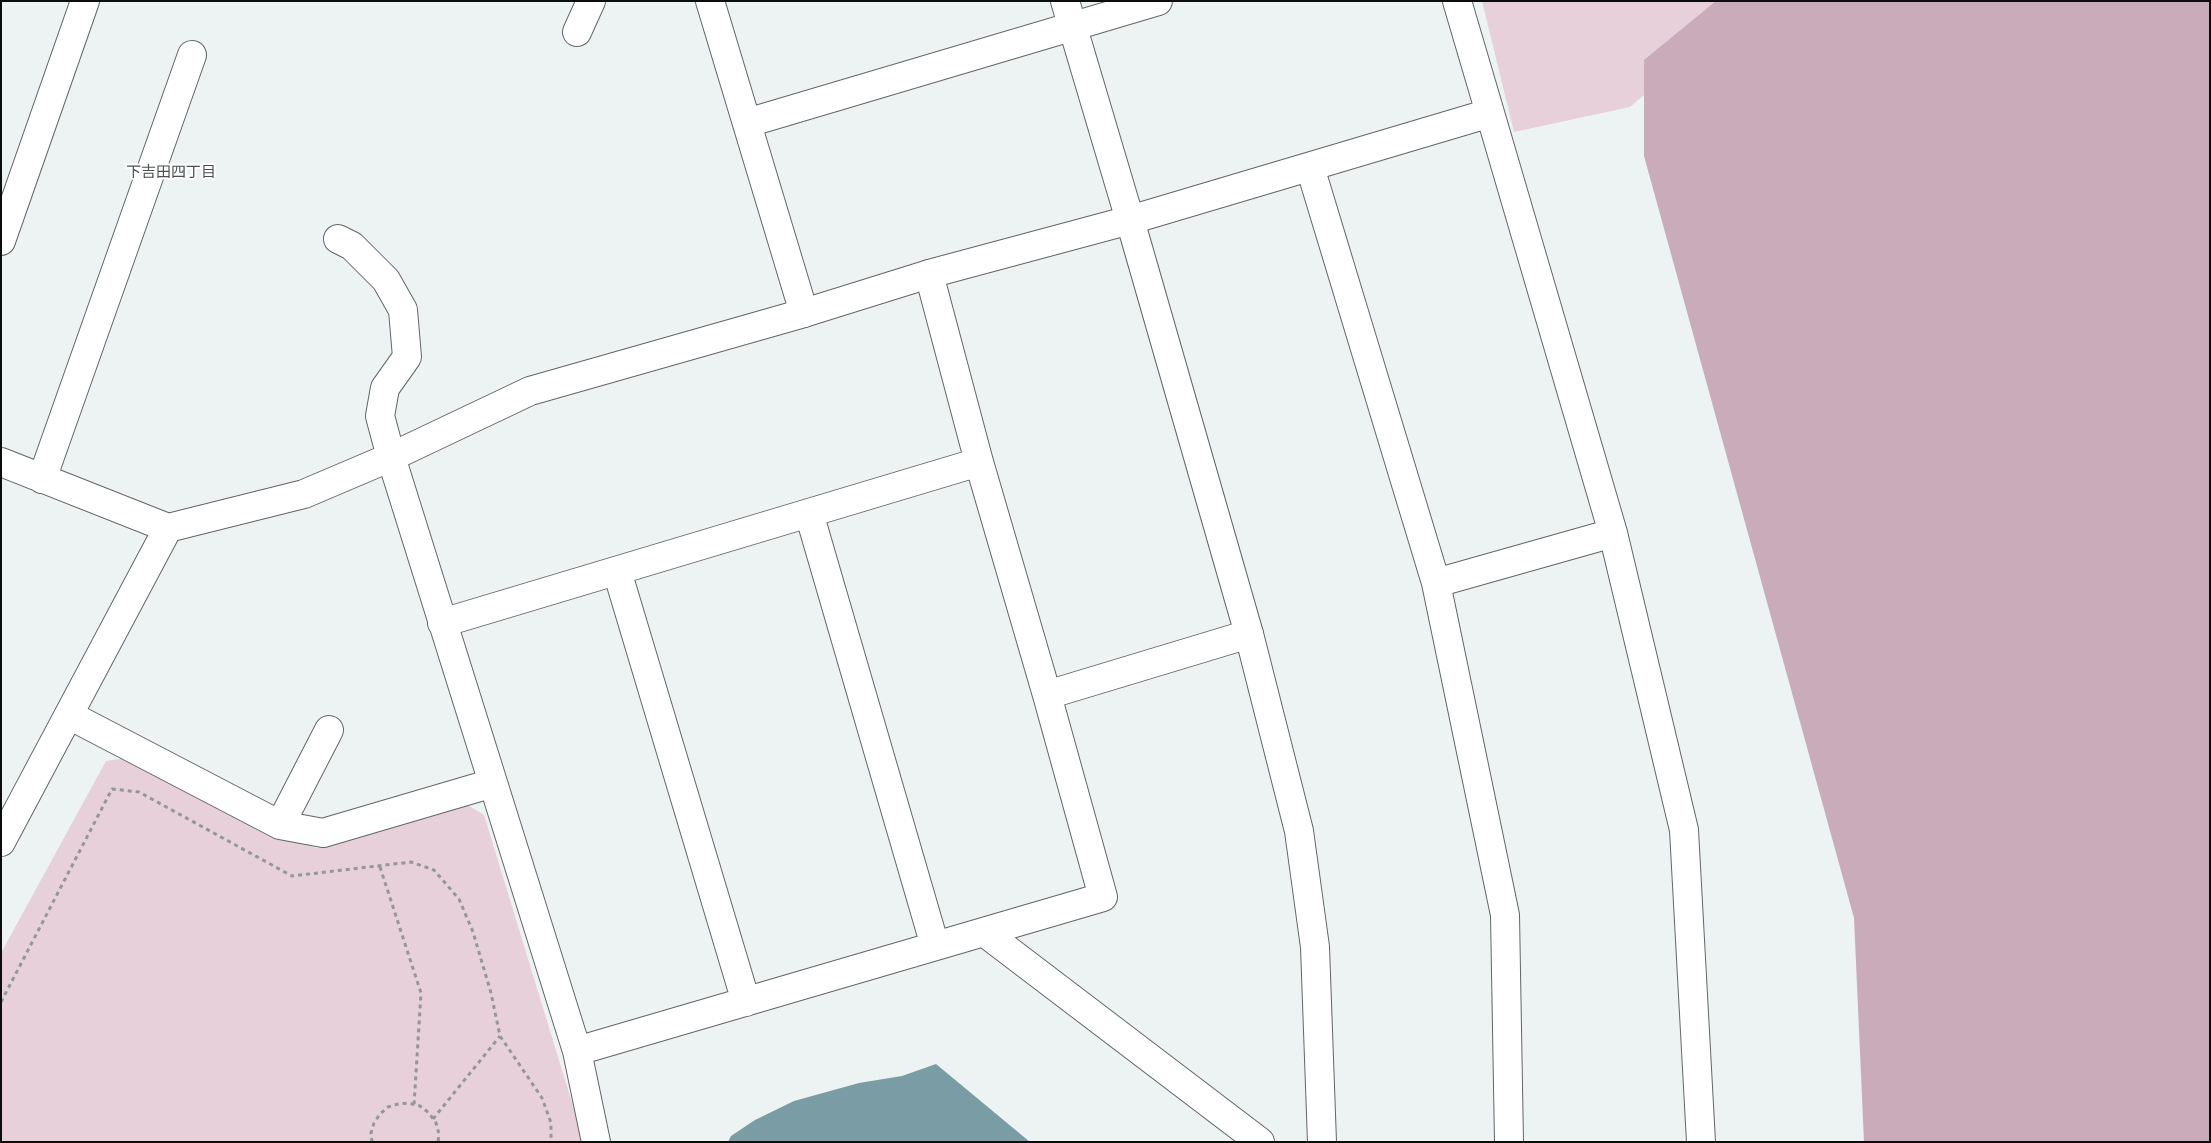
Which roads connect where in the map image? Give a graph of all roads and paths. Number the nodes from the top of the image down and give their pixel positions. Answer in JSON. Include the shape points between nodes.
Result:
{"nodes":[{"id":1,"x":85,"y":1,"type":"edge"},
{"id":2,"x":591,"y":1,"type":"edge"},
{"id":3,"x":710,"y":1,"type":"edge"},
{"id":4,"x":1065,"y":1,"type":"edge"},
{"id":5,"x":1158,"y":1,"type":"edge"},
{"id":6,"x":1457,"y":1,"type":"edge"},
{"id":7,"x":1073,"y":27,"type":"junction"},
{"id":8,"x":577,"y":32,"type":"dead end"},
{"id":9,"x":192,"y":55,"type":"dead end"},
{"id":10,"x":1490,"y":113,"type":"junction"},
{"id":11,"x":747,"y":123,"type":"junction"},
{"id":12,"x":1310,"y":167,"type":"junction"},
{"id":13,"x":1130,"y":220,"type":"junction"},
{"id":14,"x":338,"y":239,"type":"dead end"},
{"id":15,"x":1,"y":241,"type":"edge"},
{"id":16,"x":929,"y":274,"type":"junction"},
{"id":17,"x":804,"y":313,"type":"junction"},
{"id":18,"x":391,"y":457,"type":"junction"},
{"id":19,"x":1,"y":462,"type":"edge"},
{"id":20,"x":979,"y":462,"type":"junction"},
{"id":21,"x":42,"y":479,"type":"junction"},
{"id":22,"x":809,"y":513,"type":"junction"},
{"id":23,"x":168,"y":528,"type":"junction"},
{"id":24,"x":1613,"y":533,"type":"junction"},
{"id":25,"x":617,"y":570,"type":"junction"},
{"id":26,"x":1436,"y":583,"type":"junction"},
{"id":27,"x":442,"y":623,"type":"junction"},
{"id":28,"x":1248,"y":634,"type":"junction"},
{"id":29,"x":1047,"y":695,"type":"junction"},
{"id":30,"x":69,"y":715,"type":"junction"},
{"id":31,"x":328,"y":730,"type":"dead end"},
{"id":32,"x":493,"y":783,"type":"junction"},
{"id":33,"x":280,"y":825,"type":"junction"},
{"id":34,"x":1,"y":842,"type":"edge"},
{"id":35,"x":380,"y":867,"type":"junction"},
{"id":36,"x":984,"y":932,"type":"junction"},
{"id":37,"x":935,"y":946,"type":"junction"},
{"id":38,"x":1,"y":1002,"type":"edge"},
{"id":39,"x":746,"y":1002,"type":"junction"},
{"id":40,"x":500,"y":1036,"type":"junction"},
{"id":41,"x":577,"y":1051,"type":"junction"},
{"id":42,"x":414,"y":1105,"type":"junction"},
{"id":43,"x":433,"y":1119,"type":"junction"},
{"id":44,"x":372,"y":1142,"type":"edge"},
{"id":45,"x":438,"y":1142,"type":"edge"},
{"id":46,"x":551,"y":1142,"type":"edge"},
{"id":47,"x":596,"y":1142,"type":"edge"},
{"id":48,"x":1260,"y":1142,"type":"edge"},
{"id":49,"x":1322,"y":1142,"type":"edge"},
{"id":50,"x":1509,"y":1142,"type":"edge"},
{"id":51,"x":1701,"y":1142,"type":"edge"}],
"edges":[{"from":1,"to":15,"type":"street"},
{"from":2,"to":8,"type":"street"},
{"from":3,"to":11,"type":"street"},
{"from":4,"to":7,"type":"street"},
{"from":5,"to":7,"type":"street"},
{"from":6,"to":10,"type":"street"},
{"from":7,"to":11,"type":"street"},
{"from":7,"to":13,"type":"street"},
{"from":9,"to":21,"type":"street"},
{"from":10,"to":12,"type":"street"},
{"from":10,"to":24,"type":"street"},
{"from":11,"to":17,"type":"street"},
{"from":12,"to":13,"type":"street"},
{"from":12,"to":26,"type":"street"},
{"from":13,"to":16,"type":"street"},
{"from":13,"to":28,"type":"street"},
{"from":14,"to":18,"type":"street","via":[[352,246],[386,280],[403,310],[408,357],[385,388],[380,416]]},
{"from":16,"to":17,"type":"street"},
{"from":16,"to":20,"type":"street"},
{"from":17,"to":18,"type":"street","via":[[530,391]]},
{"from":18,"to":23,"type":"street","via":[[304,494]]},
{"from":18,"to":27,"type":"street"},
{"from":19,"to":21,"type":"street"},
{"from":20,"to":22,"type":"street"},
{"from":20,"to":29,"type":"street"},
{"from":21,"to":23,"type":"street"},
{"from":22,"to":25,"type":"street"},
{"from":22,"to":37,"type":"street"},
{"from":23,"to":30,"type":"street"},
{"from":24,"to":26,"type":"street"},
{"from":24,"to":51,"type":"street","via":[[1684,830]]},
{"from":25,"to":27,"type":"street"},
{"from":25,"to":39,"type":"street"},
{"from":26,"to":50,"type":"street","via":[[1505,915]]},
{"from":27,"to":32,"type":"street"},
{"from":28,"to":29,"type":"street"},
{"from":28,"to":49,"type":"street","via":[[1299,831],[1315,947]]},
{"from":29,"to":36,"type":"street","via":[[1103,897]]},
{"from":30,"to":33,"type":"street"},
{"from":30,"to":34,"type":"street"},
{"from":31,"to":33,"type":"street"},
{"from":32,"to":33,"type":"street","via":[[323,832]]},
{"from":32,"to":41,"type":"street"},
{"from":35,"to":38,"type":"path","via":[[292,876],[139,792],[112,789]]},
{"from":35,"to":40,"type":"path","via":[[411,862],[434,870],[459,899],[481,958]]},
{"from":35,"to":42,"type":"path","via":[[421,992]]},
{"from":36,"to":37,"type":"street"},
{"from":36,"to":48,"type":"street"},
{"from":37,"to":39,"type":"street"},
{"from":39,"to":41,"type":"street"},
{"from":40,"to":43,"type":"path"},
{"from":40,"to":46,"type":"path","via":[[542,1098],[551,1123]]},
{"from":41,"to":47,"type":"street"},
{"from":42,"to":43,"type":"path"},
{"from":42,"to":44,"type":"path","via":[[398,1104],[380,1114],[371,1133]]},
{"from":43,"to":45,"type":"path","via":[[439,1134]]}]}
